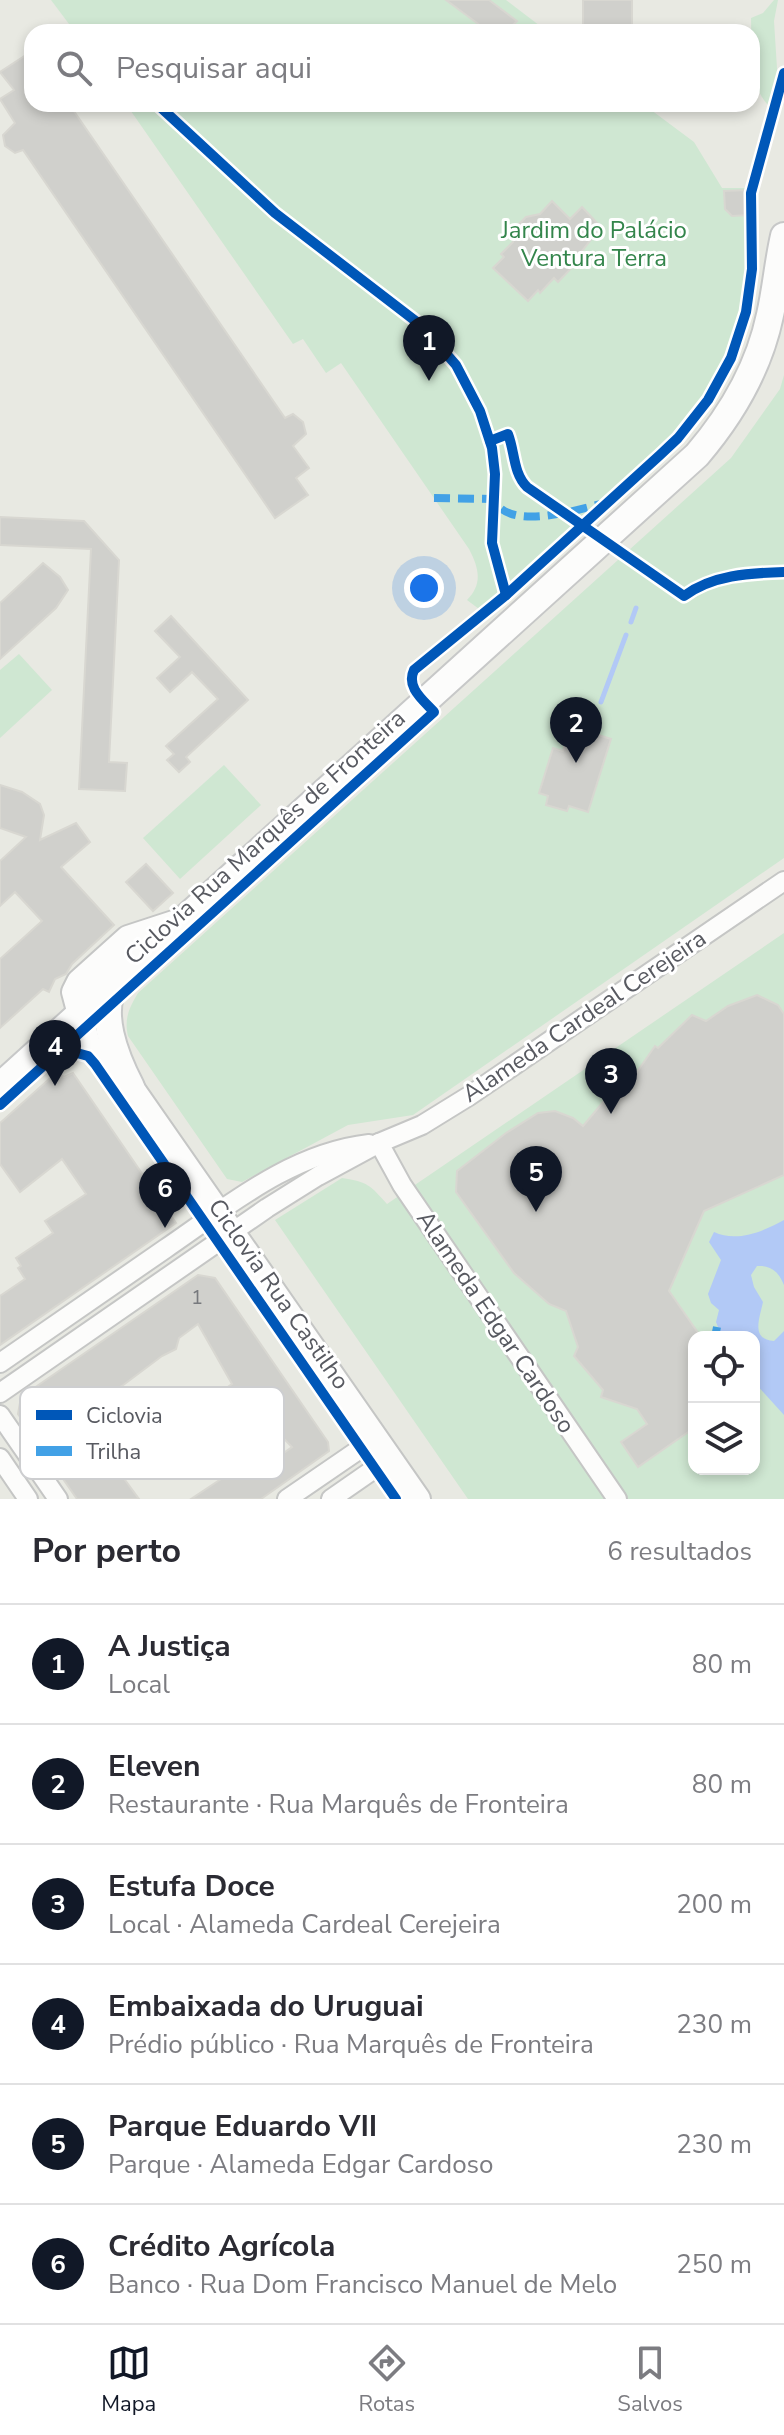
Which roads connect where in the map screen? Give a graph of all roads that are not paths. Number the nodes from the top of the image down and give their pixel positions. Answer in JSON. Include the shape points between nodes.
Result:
{"nodes":[{"id":1,"x":784,"y":236,"type":"edge"},
{"id":2,"x":784,"y":881,"type":"edge"},
{"id":3,"x":188,"y":917,"type":"junction"},
{"id":4,"x":117,"y":981,"type":"junction"},
{"id":5,"x":78,"y":1013,"type":"junction"},
{"id":6,"x":38,"y":1052,"type":"junction"},
{"id":7,"x":93,"y":1052,"type":"junction"},
{"id":8,"x":0,"y":1086,"type":"edge"},
{"id":9,"x":131,"y":1087,"type":"junction"},
{"id":10,"x":379,"y":1143,"type":"junction"},
{"id":11,"x":226,"y":1222,"type":"junction"},
{"id":12,"x":154,"y":1256,"type":"junction"},
{"id":13,"x":168,"y":1277,"type":"junction"},
{"id":14,"x":0,"y":1363,"type":"edge"},
{"id":15,"x":0,"y":1393,"type":"edge"},
{"id":16,"x":0,"y":1415,"type":"edge"},
{"id":17,"x":20,"y":1444,"type":"edge"},
{"id":18,"x":383,"y":1448,"type":"junction"},
{"id":19,"x":0,"y":1458,"type":"edge"},
{"id":20,"x":44,"y":1479,"type":"edge"},
{"id":21,"x":28,"y":1499,"type":"edge"},
{"id":22,"x":58,"y":1499,"type":"edge"},
{"id":23,"x":287,"y":1499,"type":"edge"},
{"id":24,"x":331,"y":1499,"type":"edge"},
{"id":25,"x":418,"y":1499,"type":"edge"},
{"id":26,"x":617,"y":1499,"type":"edge"}],
"edges":[{"from":1,"to":3,"type":"main road","via":[[770,317],[754,367],[729,413],[697,455]]},
{"from":2,"to":10,"type":"street","name":"Alameda Cardeal Cerejeira","via":[[469,1096]]},
{"from":3,"to":4,"type":"main road"},
{"from":3,"to":5,"type":"street","via":[[122,942],[77,985]]},
{"from":4,"to":5,"type":"main road"},
{"from":4,"to":9,"type":"main road","via":[[108,1015]]},
{"from":5,"to":6,"type":"main road"},
{"from":5,"to":7,"type":"street"},
{"from":6,"to":7,"type":"street","via":[[60,1044]]},
{"from":6,"to":8,"type":"main road"},
{"from":7,"to":9,"type":"street"},
{"from":9,"to":11,"type":"street"},
{"from":10,"to":11,"type":"street","name":"Alameda Cardeal Cerejeira"},
{"from":10,"to":26,"type":"street","name":"Alameda Edgar Cardoso","via":[[410,1197]]},
{"from":11,"to":12,"type":"street"},
{"from":11,"to":13,"type":"street"},
{"from":11,"to":18,"type":"street"},
{"from":12,"to":13,"type":"street","via":[[169,1261]]},
{"from":12,"to":14,"type":"street"},
{"from":13,"to":15,"type":"street"},
{"from":16,"to":17,"type":"street"},
{"from":18,"to":23,"type":"street"},
{"from":18,"to":24,"type":"street"},
{"from":18,"to":25,"type":"street"},
{"from":19,"to":21,"type":"street"},
{"from":20,"to":22,"type":"street"}]}
